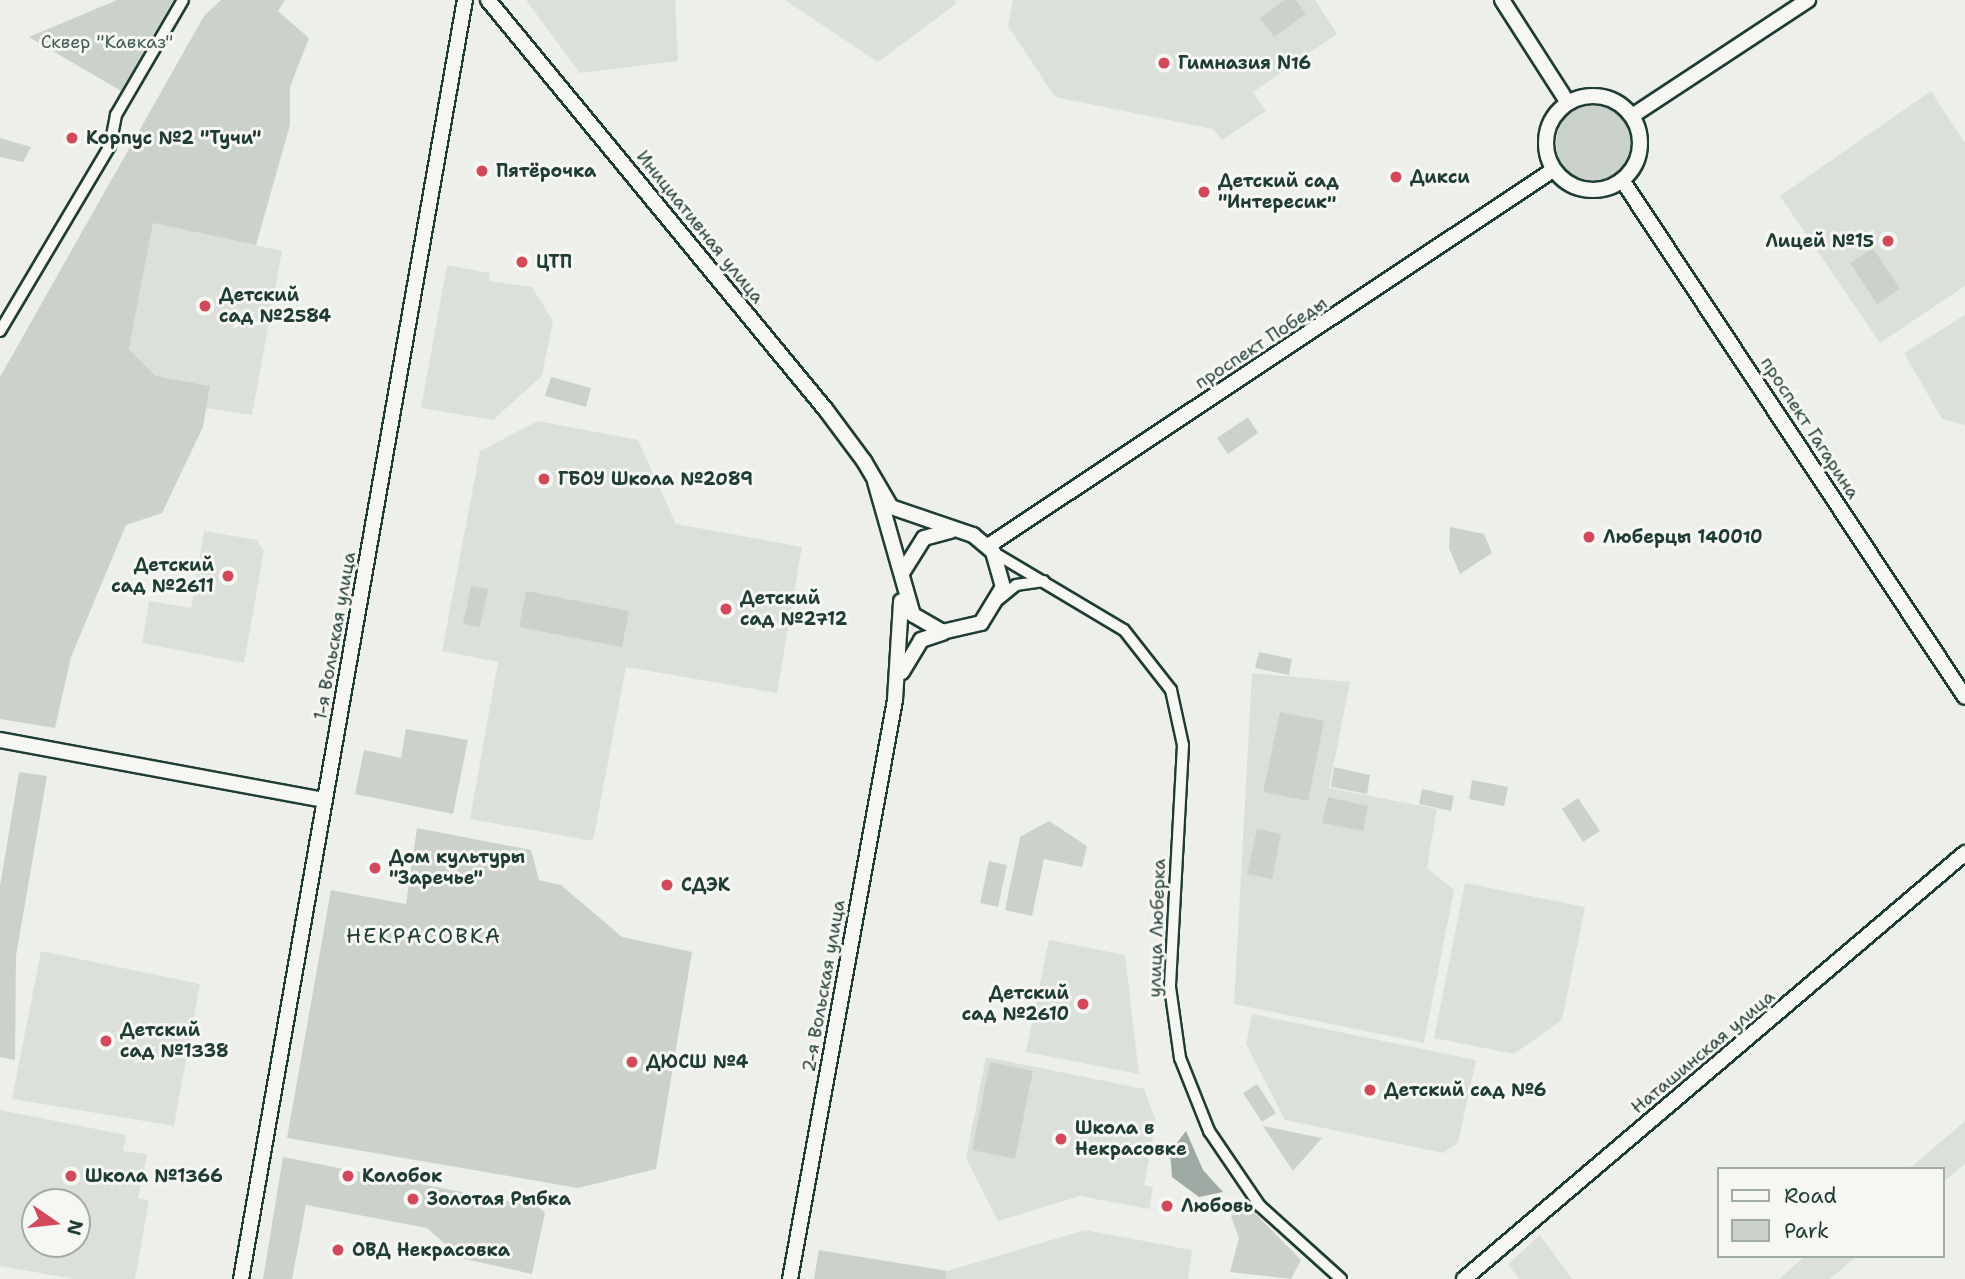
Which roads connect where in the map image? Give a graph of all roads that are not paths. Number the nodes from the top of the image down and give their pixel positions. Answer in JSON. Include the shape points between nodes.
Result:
{"nodes":[{"id":1,"x":183,"y":0,"type":"edge"},
{"id":2,"x":465,"y":0,"type":"edge"},
{"id":3,"x":488,"y":0,"type":"edge"},
{"id":4,"x":1502,"y":0,"type":"edge"},
{"id":5,"x":1808,"y":0,"type":"edge"},
{"id":6,"x":1568,"y":103,"type":"junction"},
{"id":7,"x":1632,"y":116,"type":"junction"},
{"id":8,"x":1553,"y":170,"type":"junction"},
{"id":9,"x":1622,"y":180,"type":"junction"},
{"id":10,"x":0,"y":331,"type":"edge"},
{"id":11,"x":875,"y":482,"type":"junction"},
{"id":12,"x":961,"y":531,"type":"junction"},
{"id":13,"x":991,"y":549,"type":"junction"},
{"id":14,"x":900,"y":577,"type":"junction"},
{"id":15,"x":1047,"y":582,"type":"junction"},
{"id":16,"x":901,"y":593,"type":"junction"},
{"id":17,"x":998,"y":600,"type":"junction"},
{"id":18,"x":943,"y":632,"type":"junction"},
{"id":19,"x":1965,"y":697,"type":"edge"},
{"id":20,"x":895,"y":700,"type":"junction"},
{"id":21,"x":0,"y":740,"type":"edge"},
{"id":22,"x":325,"y":800,"type":"junction"},
{"id":23,"x":1965,"y":853,"type":"edge"},
{"id":24,"x":241,"y":1279,"type":"edge"},
{"id":25,"x":790,"y":1279,"type":"edge"},
{"id":26,"x":1341,"y":1279,"type":"edge"},
{"id":27,"x":1464,"y":1279,"type":"edge"}],
"edges":[{"from":1,"to":10,"type":"street","via":[[116,115],[110,146]]},
{"from":2,"to":22,"type":"street","name":"1-я Вольская улица"},
{"from":3,"to":11,"type":"street","name":"Инициативная улица","via":[[826,410]]},
{"from":4,"to":6,"type":"street"},
{"from":5,"to":7,"type":"street"},
{"from":6,"to":7,"type":"street","via":[[1609,99]]},
{"from":6,"to":8,"type":"street","via":[[1546,133]]},
{"from":7,"to":9,"type":"street","via":[[1640,143]]},
{"from":8,"to":9,"type":"street","via":[[1586,189]]},
{"from":8,"to":13,"type":"street","name":"проспект Победы"},
{"from":9,"to":19,"type":"street","name":"проспект Гагарина"},
{"from":11,"to":12,"type":"street","name":"Инициативная улица","via":[[898,513]]},
{"from":11,"to":14,"type":"street","name":"Инициативная улица","via":[[893,531]]},
{"from":12,"to":13,"type":"street","name":"Инициативная улица"},
{"from":12,"to":14,"type":"street","via":[[924,538]]},
{"from":13,"to":15,"type":"street","name":"улица Люберка"},
{"from":13,"to":17,"type":"street","via":[[1002,576]]},
{"from":14,"to":16,"type":"street","name":"Инициативная улица"},
{"from":15,"to":17,"type":"street","via":[[1016,585]]},
{"from":15,"to":26,"type":"street","name":"улица Люберка","via":[[1124,630],[1171,690],[1183,745],[1170,973],[1180,1058],[1209,1131],[1260,1206]]},
{"from":16,"to":18,"type":"street","via":[[913,615]]},
{"from":16,"to":20,"type":"street","name":"2-я Вольская улица"},
{"from":17,"to":18,"type":"street","via":[[981,623]]},
{"from":18,"to":20,"type":"street","name":"2-я Вольская улица","via":[[915,647]]},
{"from":20,"to":25,"type":"street","name":"2-я Вольская улица"},
{"from":21,"to":22,"type":"street"},
{"from":22,"to":24,"type":"street","name":"1-я Вольская улица"},
{"from":23,"to":27,"type":"street","name":"Наташинская улица"}]}
